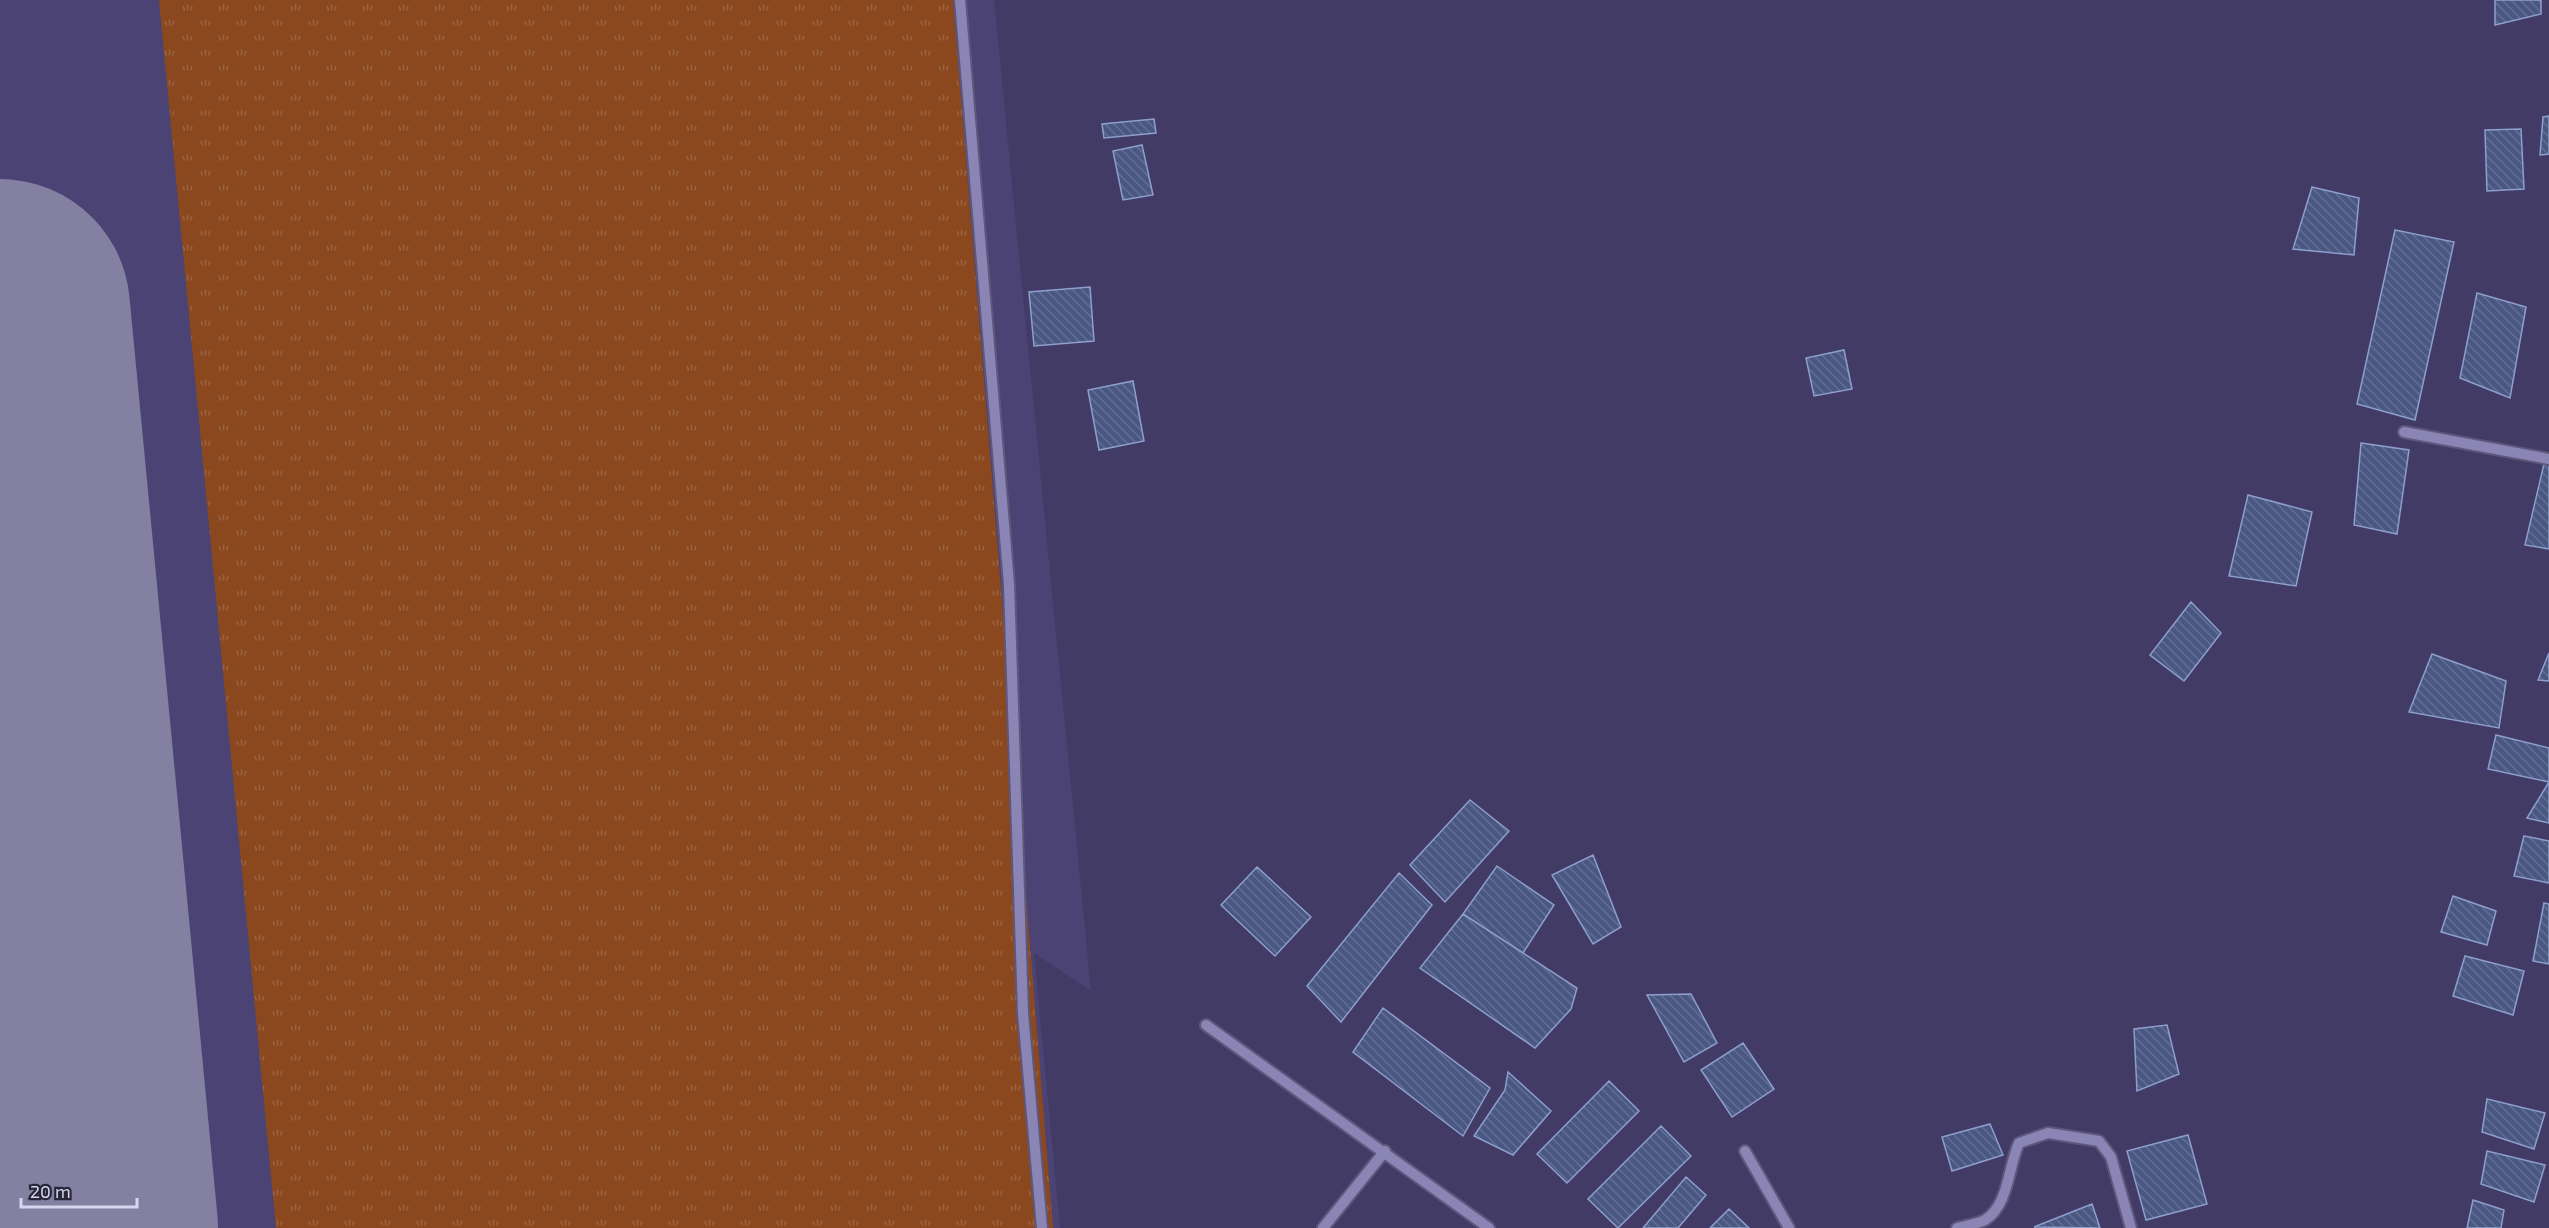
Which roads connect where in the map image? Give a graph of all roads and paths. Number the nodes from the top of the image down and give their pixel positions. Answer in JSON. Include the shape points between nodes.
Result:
{"nodes":[{"id":1,"x":960,"y":0,"type":"edge"},
{"id":2,"x":2404,"y":432,"type":"dead end"},
{"id":3,"x":2549,"y":459,"type":"edge"},
{"id":4,"x":1206,"y":1025,"type":"dead end"},
{"id":5,"x":1385,"y":1151,"type":"junction"},
{"id":6,"x":1745,"y":1151,"type":"dead end"},
{"id":7,"x":1042,"y":1228,"type":"edge"},
{"id":8,"x":1323,"y":1228,"type":"edge"},
{"id":9,"x":1489,"y":1228,"type":"edge"},
{"id":10,"x":1789,"y":1228,"type":"edge"},
{"id":11,"x":1957,"y":1228,"type":"edge"},
{"id":12,"x":2131,"y":1228,"type":"edge"}],
"edges":[{"from":1,"to":7,"type":"street","via":[[1009,584],[1023,1013]]},
{"from":2,"to":3,"type":"street"},
{"from":4,"to":5,"type":"street"},
{"from":5,"to":8,"type":"street"},
{"from":5,"to":9,"type":"street"},
{"from":6,"to":10,"type":"street"},
{"from":11,"to":12,"type":"street","via":[[1984,1220],[2001,1205],[2019,1143],[2048,1133],[2099,1141],[2111,1157]]}]}
